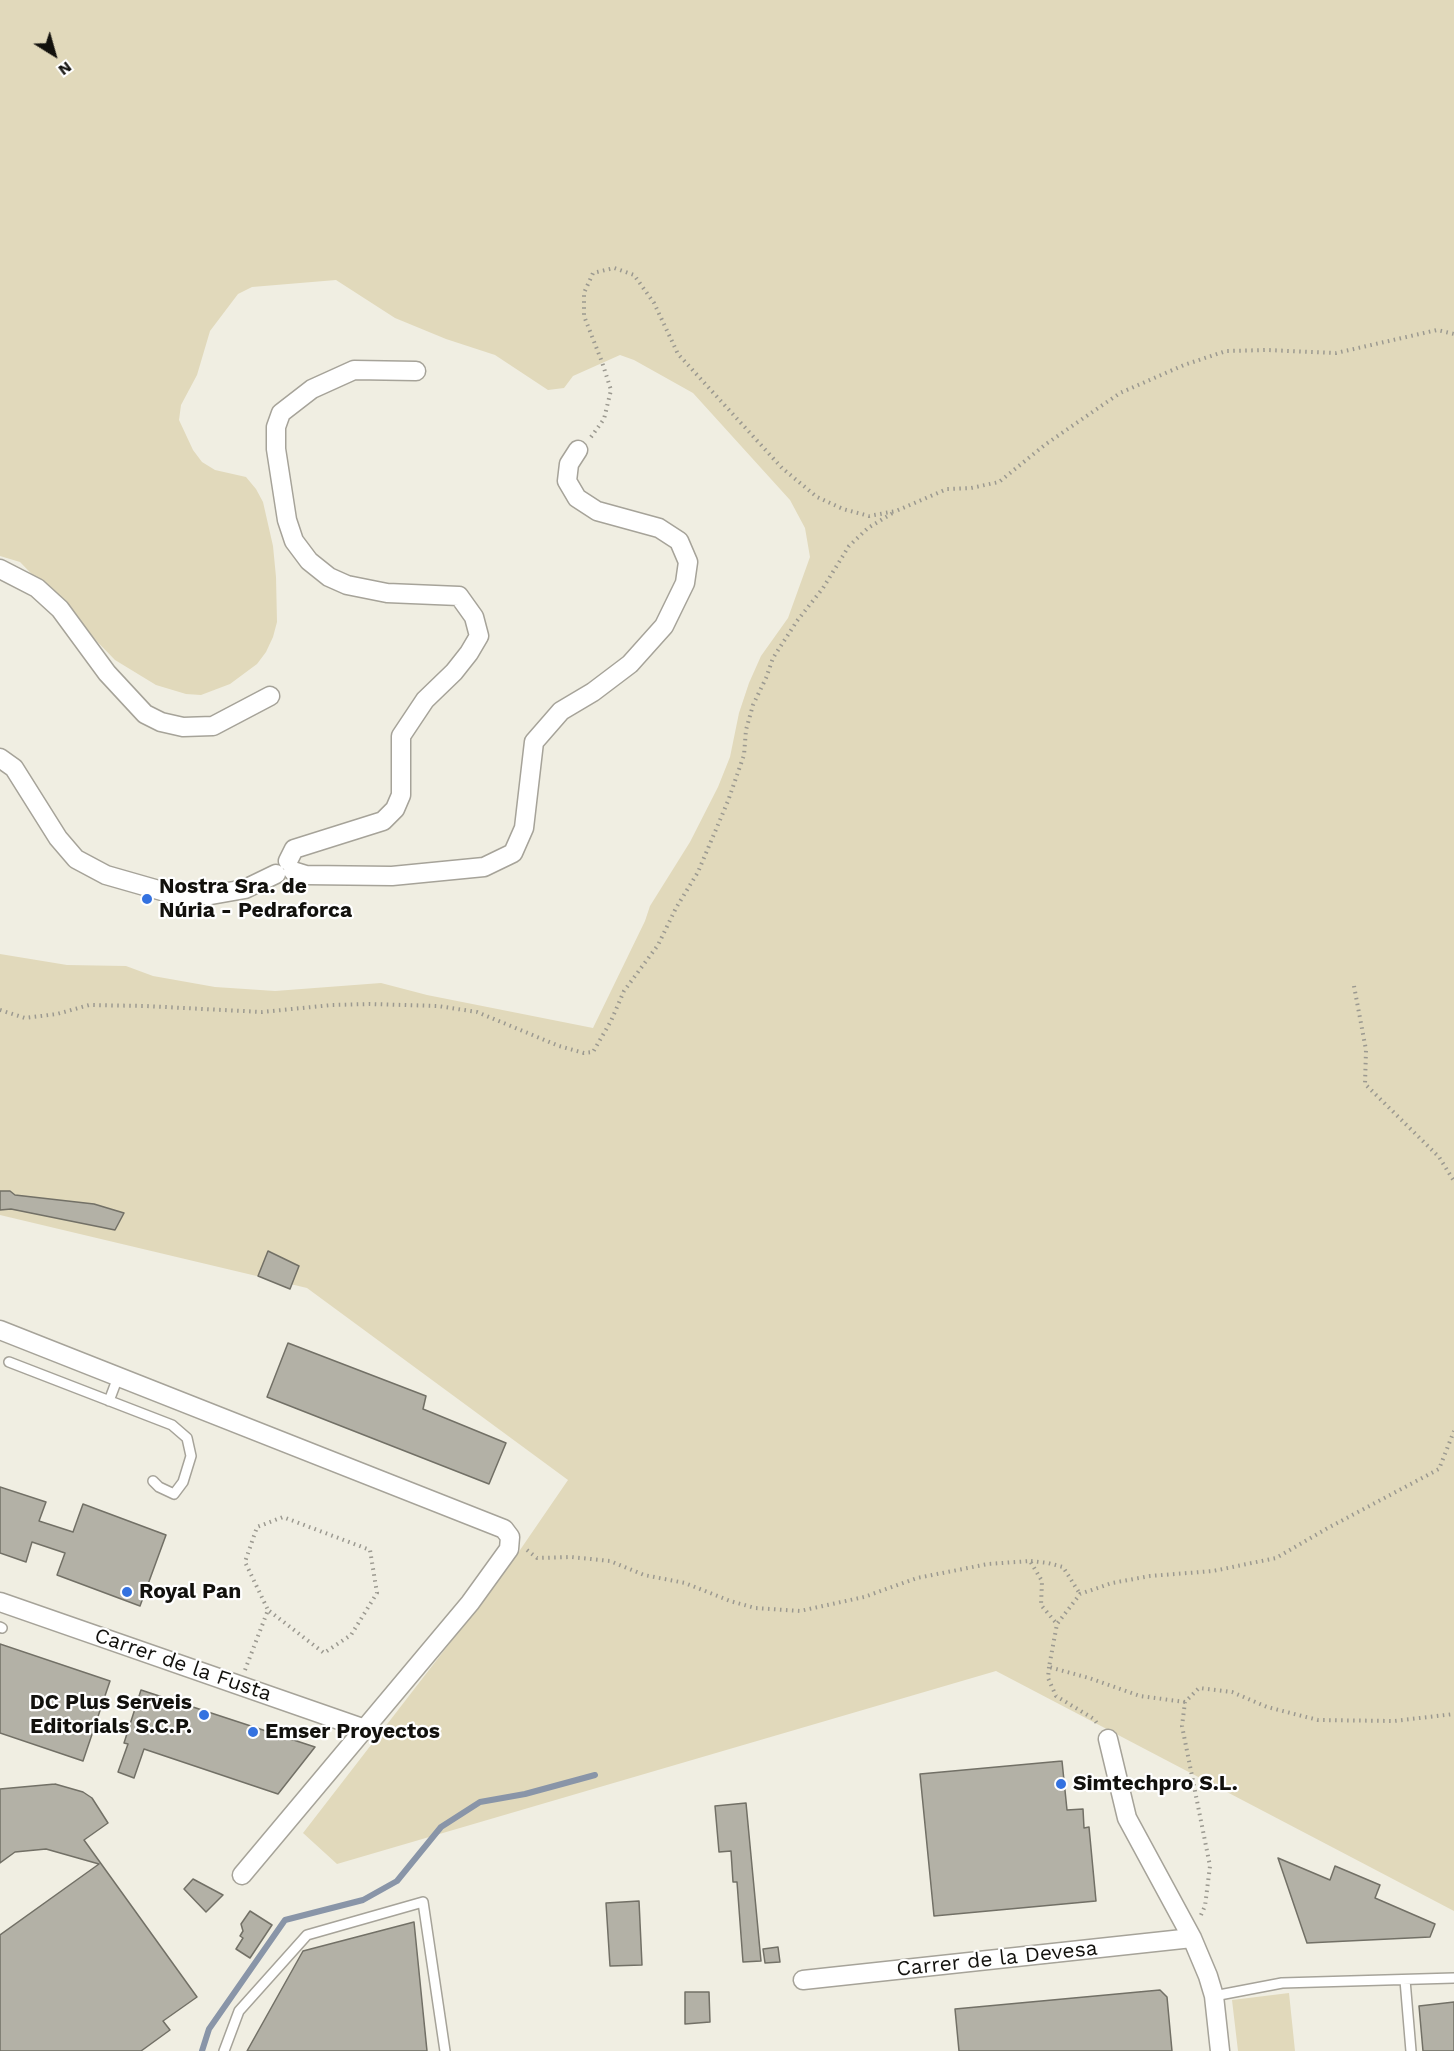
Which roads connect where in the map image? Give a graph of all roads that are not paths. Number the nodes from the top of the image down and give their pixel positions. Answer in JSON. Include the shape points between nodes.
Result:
{"nodes":[{"id":1,"x":416,"y":371,"type":"dead end"},
{"id":2,"x":578,"y":450,"type":"road end"},
{"id":3,"x":0,"y":569,"type":"edge"},
{"id":4,"x":270,"y":696,"type":"dead end"},
{"id":5,"x":0,"y":758,"type":"edge"},
{"id":6,"x":286,"y":869,"type":"junction"},
{"id":7,"x":0,"y":1330,"type":"edge"},
{"id":8,"x":9,"y":1362,"type":"dead end"},
{"id":9,"x":118,"y":1377,"type":"junction"},
{"id":10,"x":109,"y":1401,"type":"junction"},
{"id":11,"x":153,"y":1481,"type":"dead end"},
{"id":12,"x":0,"y":1602,"type":"edge"},
{"id":13,"x":365,"y":1729,"type":"junction"},
{"id":14,"x":1108,"y":1739,"type":"road end"},
{"id":15,"x":242,"y":1875,"type":"dead end"},
{"id":16,"x":1192,"y":1938,"type":"junction"},
{"id":17,"x":1454,"y":1978,"type":"edge"},
{"id":18,"x":803,"y":1980,"type":"dead end"},
{"id":19,"x":1405,"y":1980,"type":"junction"},
{"id":20,"x":1214,"y":1996,"type":"junction"},
{"id":21,"x":224,"y":2051,"type":"edge"},
{"id":22,"x":445,"y":2051,"type":"edge"},
{"id":23,"x":1220,"y":2051,"type":"edge"},
{"id":24,"x":1411,"y":2051,"type":"edge"}],
"edges":[{"from":1,"to":6,"type":"street","via":[[354,370],[312,389],[281,413],[276,427],[276,449],[287,520],[294,541],[309,561],[329,577],[347,585],[387,592],[459,596],[474,617],[479,636],[462,663],[426,700],[401,736],[401,795],[395,809],[383,821],[294,849]]},
{"from":2,"to":6,"type":"street","via":[[569,464],[567,481],[577,498],[597,511],[660,528],[679,541],[688,562],[685,583],[664,626],[630,664],[561,711],[534,742],[524,828],[513,853],[484,867],[392,876],[306,875]]},
{"from":3,"to":4,"type":"street","via":[[37,588],[60,609],[107,673],[145,714],[161,722],[183,727],[213,726]]},
{"from":5,"to":6,"type":"street","via":[[14,768],[58,838],[76,859],[106,875],[176,896],[211,895],[245,889]]},
{"from":7,"to":9,"type":"street"},
{"from":8,"to":10,"type":"lane"},
{"from":9,"to":10,"type":"lane"},
{"from":9,"to":13,"type":"street","via":[[504,1529],[510,1537],[509,1550],[470,1603]]},
{"from":10,"to":11,"type":"lane","via":[[172,1425],[187,1438],[191,1456],[183,1482],[174,1494]]},
{"from":12,"to":13,"type":"street","name":"Carrer de la Fusta"},
{"from":13,"to":15,"type":"street"},
{"from":14,"to":16,"type":"street","via":[[1128,1818]]},
{"from":16,"to":18,"type":"street","name":"Carrer de la Devesa"},
{"from":16,"to":20,"type":"street"},
{"from":17,"to":19,"type":"lane"},
{"from":19,"to":20,"type":"lane","via":[[1282,1983]]},
{"from":19,"to":24,"type":"lane"},
{"from":20,"to":23,"type":"street"},
{"from":21,"to":22,"type":"lane","via":[[239,2011],[307,1935],[423,1902]]}]}
